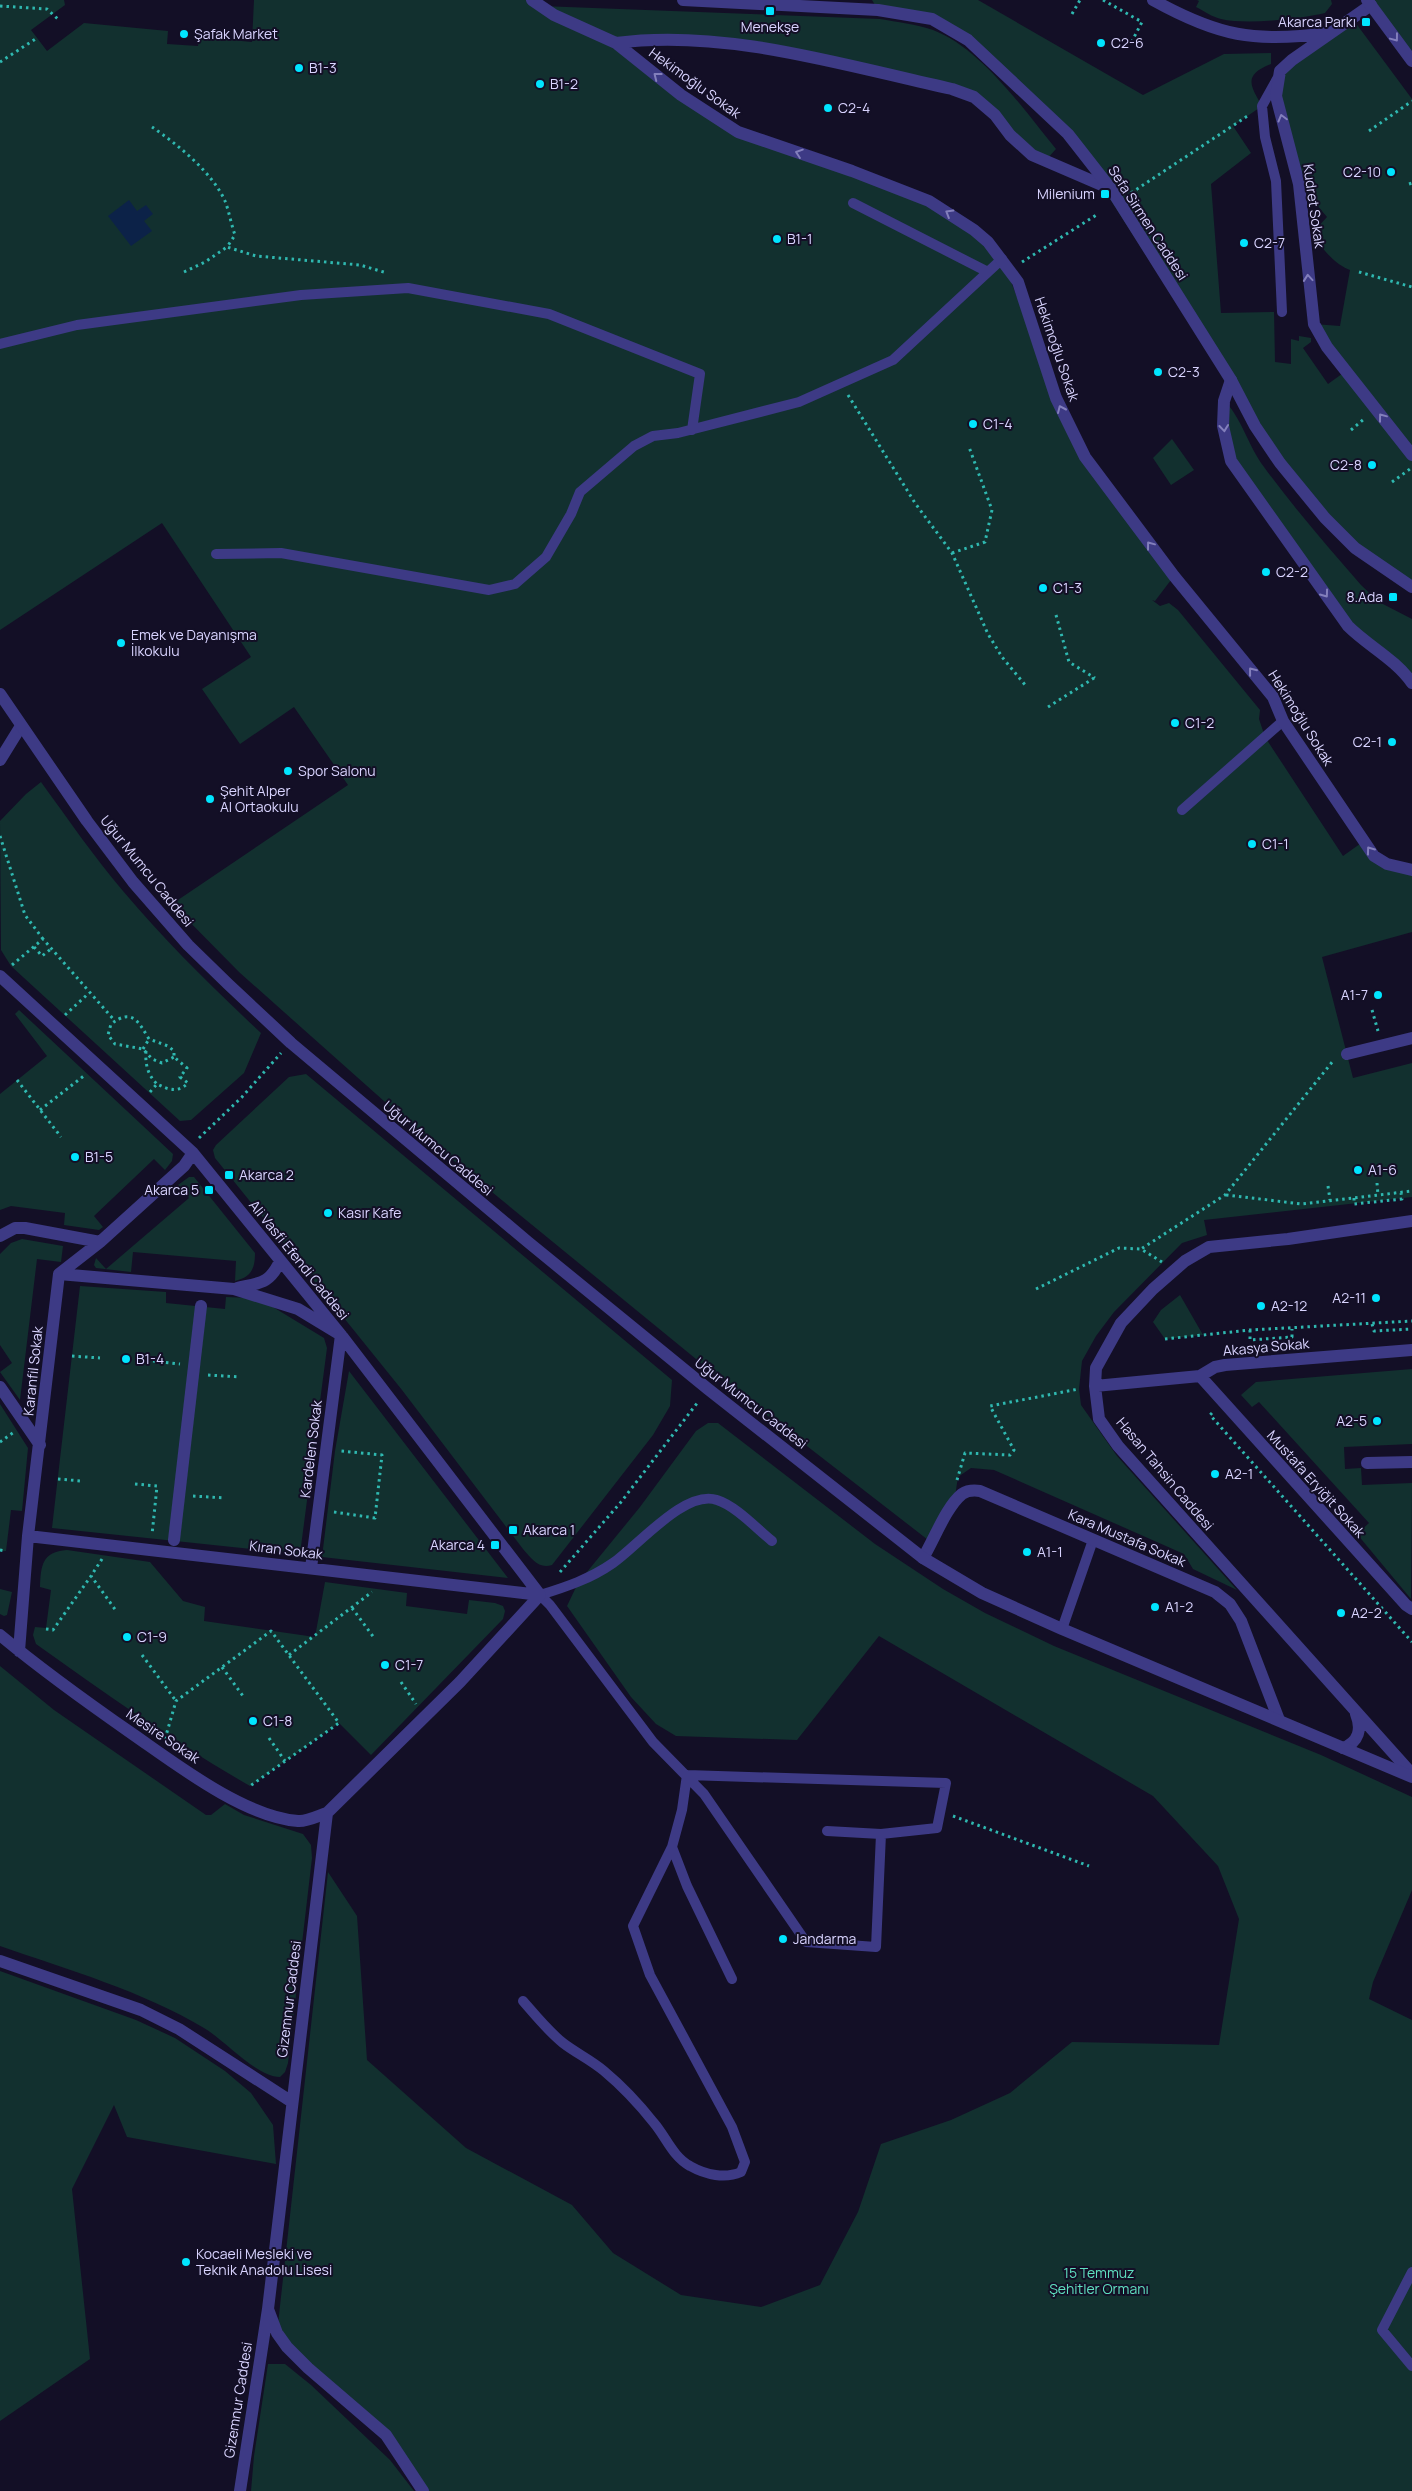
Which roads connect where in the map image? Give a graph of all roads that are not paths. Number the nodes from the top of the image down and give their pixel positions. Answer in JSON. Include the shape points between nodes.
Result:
{"nodes":[{"id":1,"x":532,"y":0,"type":"edge"},
{"id":2,"x":683,"y":0,"type":"edge"},
{"id":3,"x":1153,"y":0,"type":"edge"},
{"id":4,"x":747,"y":1,"type":"edge"},
{"id":5,"x":1369,"y":2,"type":"edge"},
{"id":6,"x":1330,"y":33,"type":"junction"},
{"id":7,"x":616,"y":43,"type":"junction"},
{"id":8,"x":1412,"y":61,"type":"edge"},
{"id":9,"x":1280,"y":72,"type":"junction"},
{"id":10,"x":1111,"y":189,"type":"junction"},
{"id":11,"x":853,"y":203,"type":"dead end"},
{"id":12,"x":1002,"y":259,"type":"junction"},
{"id":13,"x":988,"y":272,"type":"junction"},
{"id":14,"x":1282,"y":312,"type":"dead end"},
{"id":15,"x":0,"y":344,"type":"edge"},
{"id":16,"x":1231,"y":380,"type":"junction"},
{"id":17,"x":692,"y":430,"type":"junction"},
{"id":18,"x":1412,"y":455,"type":"edge"},
{"id":19,"x":216,"y":554,"type":"dead end"},
{"id":20,"x":1412,"y":588,"type":"edge"},
{"id":21,"x":1412,"y":683,"type":"edge"},
{"id":22,"x":0,"y":694,"type":"edge"},
{"id":23,"x":1283,"y":721,"type":"junction"},
{"id":24,"x":21,"y":726,"type":"junction"},
{"id":25,"x":0,"y":760,"type":"edge"},
{"id":26,"x":1182,"y":810,"type":"dead end"},
{"id":27,"x":1412,"y":870,"type":"edge"},
{"id":28,"x":0,"y":976,"type":"edge"},
{"id":29,"x":1412,"y":1038,"type":"edge"},
{"id":30,"x":1346,"y":1054,"type":"road end"},
{"id":31,"x":193,"y":1154,"type":"junction"},
{"id":32,"x":1412,"y":1221,"type":"edge"},
{"id":33,"x":0,"y":1236,"type":"edge"},
{"id":34,"x":100,"y":1242,"type":"junction"},
{"id":35,"x":280,"y":1261,"type":"junction"},
{"id":36,"x":59,"y":1274,"type":"junction"},
{"id":37,"x":234,"y":1289,"type":"junction"},
{"id":38,"x":201,"y":1306,"type":"dead end"},
{"id":39,"x":341,"y":1334,"type":"junction"},
{"id":40,"x":1412,"y":1350,"type":"edge"},
{"id":41,"x":1200,"y":1376,"type":"junction"},
{"id":42,"x":1094,"y":1386,"type":"junction"},
{"id":43,"x":0,"y":1387,"type":"edge"},
{"id":44,"x":40,"y":1445,"type":"junction"},
{"id":45,"x":1412,"y":1462,"type":"edge"},
{"id":46,"x":1367,"y":1463,"type":"dead end"},
{"id":47,"x":28,"y":1536,"type":"junction"},
{"id":48,"x":174,"y":1540,"type":"dead end"},
{"id":49,"x":1093,"y":1540,"type":"junction"},
{"id":50,"x":772,"y":1541,"type":"dead end"},
{"id":51,"x":923,"y":1558,"type":"junction"},
{"id":52,"x":311,"y":1568,"type":"junction"},
{"id":53,"x":540,"y":1595,"type":"junction"},
{"id":54,"x":1412,"y":1609,"type":"edge"},
{"id":55,"x":1062,"y":1629,"type":"junction"},
{"id":56,"x":0,"y":1635,"type":"edge"},
{"id":57,"x":19,"y":1651,"type":"junction"},
{"id":58,"x":1355,"y":1712,"type":"junction"},
{"id":59,"x":1279,"y":1720,"type":"junction"},
{"id":60,"x":1343,"y":1748,"type":"junction"},
{"id":61,"x":687,"y":1775,"type":"junction"},
{"id":62,"x":1412,"y":1776,"type":"edge"},
{"id":63,"x":327,"y":1813,"type":"junction"},
{"id":64,"x":827,"y":1831,"type":"dead end"},
{"id":65,"x":881,"y":1834,"type":"junction"},
{"id":66,"x":672,"y":1847,"type":"junction"},
{"id":67,"x":0,"y":1961,"type":"edge"},
{"id":68,"x":732,"y":1979,"type":"dead end"},
{"id":69,"x":523,"y":2001,"type":"dead end"},
{"id":70,"x":292,"y":2102,"type":"junction"},
{"id":71,"x":1412,"y":2272,"type":"edge"},
{"id":72,"x":268,"y":2309,"type":"junction"},
{"id":73,"x":1412,"y":2366,"type":"edge"},
{"id":74,"x":243,"y":2468,"type":"junction"},
{"id":75,"x":240,"y":2491,"type":"edge"},
{"id":76,"x":248,"y":2491,"type":"edge"},
{"id":77,"x":423,"y":2491,"type":"edge"}],
"edges":[{"from":1,"to":7,"type":"street","name":"Hekimoğlu Sokak","via":[[554,15]]},
{"from":2,"to":4,"type":"street","name":"Sefa Sirmen Caddesi"},
{"from":3,"to":6,"type":"street","via":[[1189,20],[1234,35],[1289,38]]},
{"from":4,"to":10,"type":"street","name":"Sefa Sirmen Caddesi","via":[[878,10],[932,19],[968,40],[1061,127]]},
{"from":5,"to":6,"type":"street"},
{"from":5,"to":8,"type":"street","one_way":true},
{"from":6,"to":9,"type":"street"},
{"from":7,"to":10,"type":"street","via":[[640,40],[746,44],[952,89],[974,97],[1032,155]]},
{"from":12,"to":7,"type":"street","name":"Hekimoğlu Sokak","one_way":true,"via":[[974,230],[929,201],[738,132],[681,95]]},
{"from":9,"to":14,"type":"lane","via":[[1262,106],[1265,137],[1276,181]]},
{"from":18,"to":9,"type":"street","name":"Kudret Sokak","one_way":true,"via":[[1327,347],[1314,324],[1299,184],[1276,96]]},
{"from":10,"to":16,"type":"street","name":"Sefa Sirmen Caddesi"},
{"from":11,"to":13,"type":"lane"},
{"from":12,"to":13,"type":"lane"},
{"from":23,"to":12,"type":"street","name":"Hekimoğlu Sokak","one_way":true,"via":[[1274,697],[1174,576],[1085,458],[1056,398],[1018,282]]},
{"from":13,"to":17,"type":"lane","via":[[893,360],[799,402]]},
{"from":15,"to":17,"type":"lane","via":[[77,325],[301,295],[408,288],[549,314],[700,374]]},
{"from":16,"to":20,"type":"street","name":"Sefa Sirmen Caddesi","via":[[1255,426],[1280,463],[1327,520],[1355,548]]},
{"from":16,"to":21,"type":"street","one_way":true,"via":[[1224,401],[1223,426],[1231,461],[1348,626],[1402,670]]},
{"from":17,"to":19,"type":"lane","via":[[653,436],[634,446],[580,492],[546,557],[515,584],[489,590],[281,553]]},
{"from":22,"to":24,"type":"street","name":"Uğur Mumcu Caddesi"},
{"from":23,"to":26,"type":"lane"},
{"from":27,"to":23,"type":"street","name":"Hekimoğlu Sokak","one_way":true,"via":[[1387,864],[1374,856]]},
{"from":24,"to":25,"type":"street"},
{"from":24,"to":51,"type":"street","name":"Uğur Mumcu Caddesi","via":[[90,825],[159,914],[188,946],[291,1043],[580,1285]]},
{"from":28,"to":31,"type":"street","name":"Ali Vasfi Efendi Caddesi"},
{"from":29,"to":30,"type":"street"},
{"from":31,"to":34,"type":"street","via":[[184,1166]]},
{"from":31,"to":35,"type":"street","name":"Ali Vasfi Efendi Caddesi"},
{"from":32,"to":42,"type":"street","name":"Hasan Tahsin Caddesi","via":[[1209,1246],[1175,1270],[1121,1323],[1096,1368]]},
{"from":33,"to":34,"type":"street","via":[[15,1228],[25,1228]]},
{"from":34,"to":36,"type":"street"},
{"from":35,"to":37,"type":"street","via":[[274,1274],[265,1282]]},
{"from":35,"to":39,"type":"street","name":"Ali Vasfi Efendi Caddesi"},
{"from":36,"to":37,"type":"street"},
{"from":36,"to":44,"type":"street","name":"Karanfil Sokak"},
{"from":37,"to":39,"type":"street","via":[[298,1309]]},
{"from":38,"to":48,"type":"street"},
{"from":39,"to":52,"type":"street","name":"Kardelen Sokak"},
{"from":39,"to":53,"type":"street","name":"Ali Vasfi Efendi Caddesi"},
{"from":40,"to":41,"type":"street","name":"Akasya Sokak","via":[[1225,1365]]},
{"from":41,"to":42,"type":"street","name":"Akasya Sokak"},
{"from":41,"to":54,"type":"street","name":"Mustafa Eryiğit Sokak"},
{"from":42,"to":58,"type":"street","name":"Hasan Tahsin Caddesi","via":[[1099,1419],[1118,1446]]},
{"from":43,"to":44,"type":"street"},
{"from":44,"to":47,"type":"street","name":"Karanfil Sokak"},
{"from":45,"to":46,"type":"street"},
{"from":47,"to":52,"type":"street","name":"Kıran Sokak"},
{"from":47,"to":57,"type":"street","name":"Karanfil Sokak"},
{"from":49,"to":51,"type":"street","name":"Kara Mustafa Sokak","via":[[971,1490],[954,1503]]},
{"from":49,"to":55,"type":"lane"},
{"from":49,"to":59,"type":"street","name":"Kara Mustafa Sokak","via":[[1215,1592],[1230,1604],[1241,1621]]},
{"from":50,"to":53,"type":"lane","via":[[747,1519],[717,1500],[692,1500],[614,1562],[578,1583]]},
{"from":51,"to":55,"type":"street","name":"Uğur Mumcu Caddesi","via":[[982,1593]]},
{"from":52,"to":53,"type":"street","name":"Kıran Sokak"},
{"from":53,"to":61,"type":"lane","via":[[654,1742]]},
{"from":53,"to":63,"type":"street","via":[[460,1682]]},
{"from":55,"to":59,"type":"street","name":"Uğur Mumcu Caddesi"},
{"from":56,"to":57,"type":"street","name":"Mesire Sokak"},
{"from":57,"to":63,"type":"street","name":"Mesire Sokak","via":[[161,1754],[233,1798],[275,1817],[300,1822]]},
{"from":58,"to":60,"type":"street","via":[[1360,1732],[1352,1745]]},
{"from":58,"to":62,"type":"street","name":"Hasan Tahsin Caddesi"},
{"from":59,"to":60,"type":"street","name":"Uğur Mumcu Caddesi"},
{"from":60,"to":62,"type":"street","name":"Uğur Mumcu Caddesi"},
{"from":61,"to":65,"type":"lane","via":[[946,1783],[937,1828]]},
{"from":61,"to":65,"type":"lane","via":[[704,1794],[806,1942],[876,1947]]},
{"from":61,"to":66,"type":"lane"},
{"from":63,"to":70,"type":"street","name":"Gizemnur Caddesi"},
{"from":64,"to":65,"type":"lane"},
{"from":66,"to":68,"type":"lane"},
{"from":66,"to":69,"type":"lane","via":[[633,1926],[650,1975],[732,2127],[745,2162],[741,2172],[730,2177],[707,2174],[690,2167],[678,2157],[657,2126],[624,2090],[603,2070],[563,2043]]},
{"from":67,"to":70,"type":"street","via":[[141,2010],[179,2029]]},
{"from":70,"to":72,"type":"street","name":"Gizemnur Caddesi"},
{"from":71,"to":73,"type":"lane","via":[[1382,2330]]},
{"from":72,"to":74,"type":"street","name":"Gizemnur Caddesi"},
{"from":72,"to":77,"type":"street","via":[[277,2333],[287,2347],[386,2435]]},
{"from":74,"to":75,"type":"street","name":"Gizemnur Caddesi"},
{"from":74,"to":76,"type":"street"}]}
